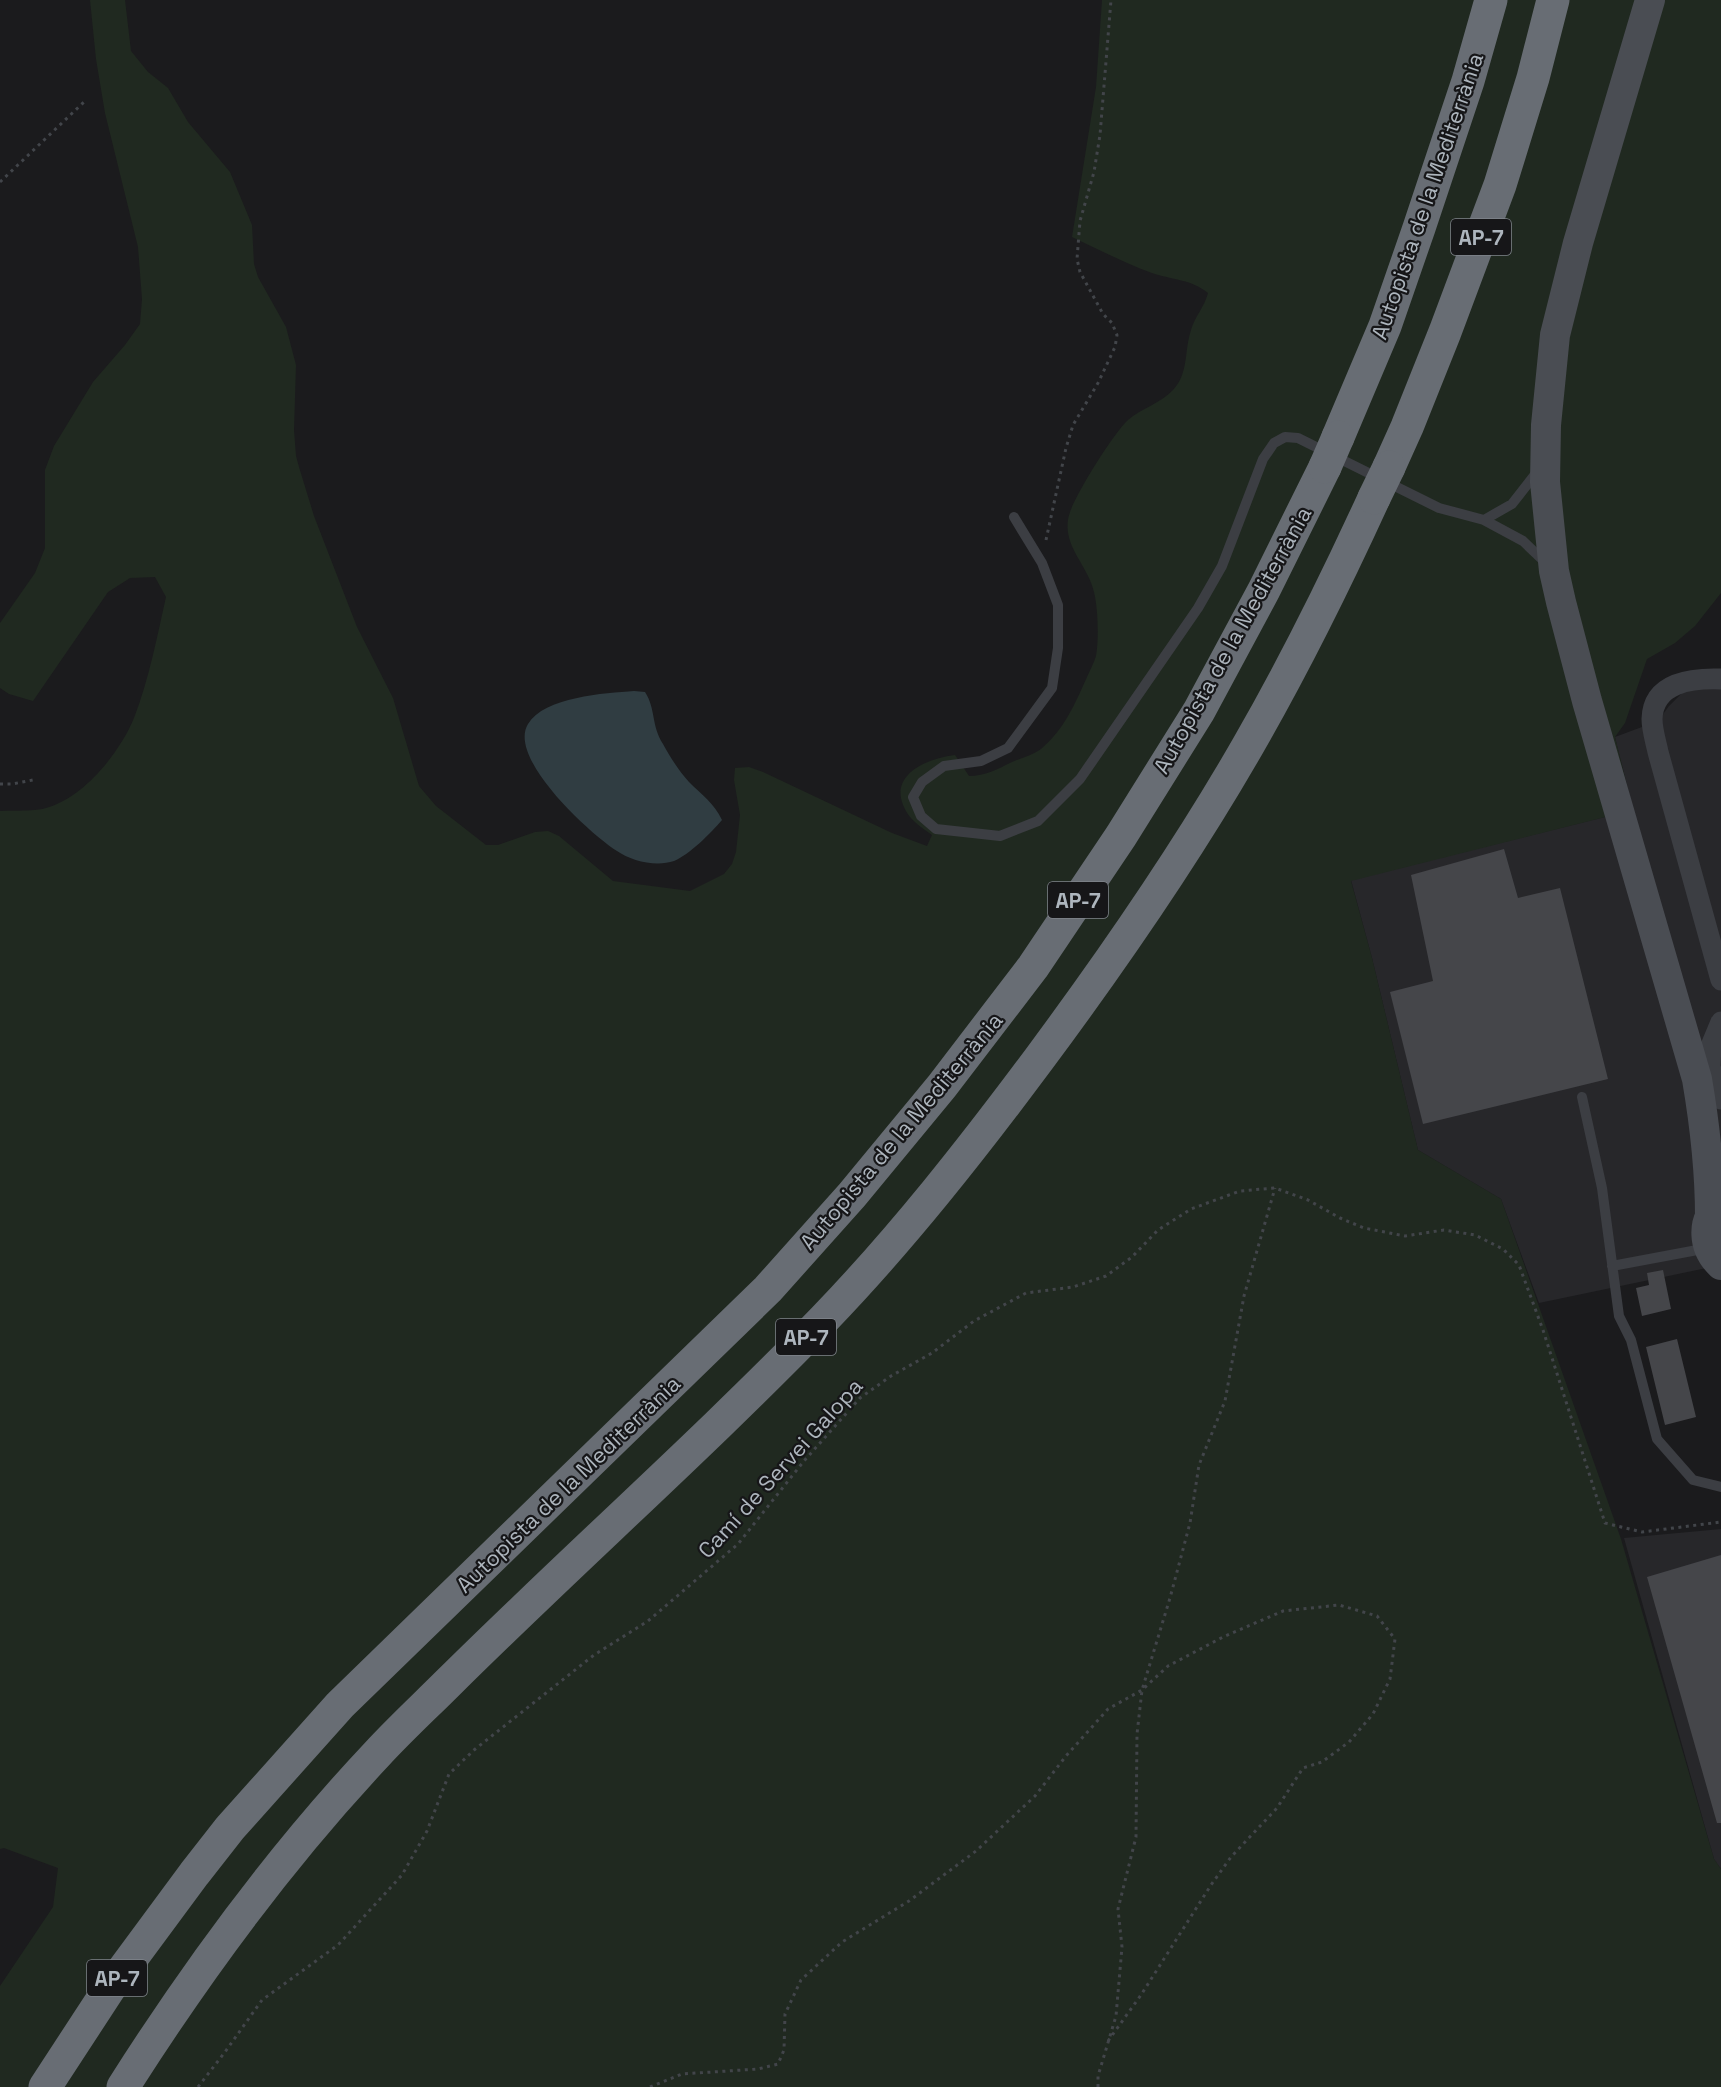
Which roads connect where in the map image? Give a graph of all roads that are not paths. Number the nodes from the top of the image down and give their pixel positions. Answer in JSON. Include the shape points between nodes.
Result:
{"nodes":[{"id":1,"x":1491,"y":0,"type":"edge"},
{"id":2,"x":1553,"y":0,"type":"edge"},
{"id":3,"x":1650,"y":0,"type":"edge"},
{"id":4,"x":1545,"y":460,"type":"junction"},
{"id":5,"x":1014,"y":517,"type":"dead end"},
{"id":6,"x":1485,"y":520,"type":"junction"},
{"id":7,"x":1554,"y":571,"type":"junction"},
{"id":8,"x":1721,"y":679,"type":"edge"},
{"id":9,"x":1721,"y":980,"type":"edge"},
{"id":10,"x":1721,"y":1022,"type":"edge"},
{"id":11,"x":1697,"y":1079,"type":"junction"},
{"id":12,"x":1582,"y":1097,"type":"dead end"},
{"id":13,"x":1721,"y":1100,"type":"edge"},
{"id":14,"x":1721,"y":1125,"type":"edge"},
{"id":15,"x":1715,"y":1211,"type":"edge"},
{"id":16,"x":1715,"y":1256,"type":"edge"},
{"id":17,"x":1612,"y":1266,"type":"junction"},
{"id":18,"x":1721,"y":1486,"type":"edge"},
{"id":19,"x":45,"y":2087,"type":"edge"},
{"id":20,"x":123,"y":2087,"type":"edge"}],
"edges":[{"from":1,"to":19,"type":"highway","name":"Autopista de la Mediterrània","number":"AP-7","bridge":true,"via":[[1468,81],[1385,326],[1325,467],[1198,711],[1034,967],[852,1195],[768,1289],[340,1705],[230,1828],[109,1989]]},
{"from":2,"to":20,"type":"highway","number":"AP-7","bridge":true,"via":[[1500,185],[1389,466],[1315,621],[1249,744],[1106,968],[907,1228],[827,1316],[378,1753],[292,1850],[174,2007]]},
{"from":3,"to":4,"type":"main road","via":[[1559,316]]},
{"from":4,"to":6,"type":"lane","via":[[1512,504]]},
{"from":4,"to":7,"type":"main road"},
{"from":5,"to":6,"type":"lane","via":[[1042,563],[1058,605],[1058,648],[1052,688],[1008,748],[981,760],[944,766],[921,782],[913,797],[921,816],[936,829],[1000,836],[1038,821],[1080,779],[1198,608],[1222,566],[1263,459],[1274,443],[1285,437],[1298,438],[1439,508]]},
{"from":6,"to":7,"type":"lane","via":[[1523,541]]},
{"from":7,"to":11,"type":"main road","via":[[1587,701]]},
{"from":8,"to":9,"type":"street","via":[[1695,678],[1673,684],[1656,700],[1652,719]]},
{"from":10,"to":13,"type":"street","via":[[1711,1046],[1710,1067]]},
{"from":11,"to":14,"type":"main road"},
{"from":11,"to":15,"type":"main road"},
{"from":12,"to":17,"type":"lane","via":[[1602,1188]]},
{"from":15,"to":16,"type":"main road","via":[[1706,1228]]},
{"from":16,"to":17,"type":"lane"},
{"from":17,"to":18,"type":"lane","via":[[1619,1316],[1631,1340],[1657,1439],[1693,1480]]}]}
